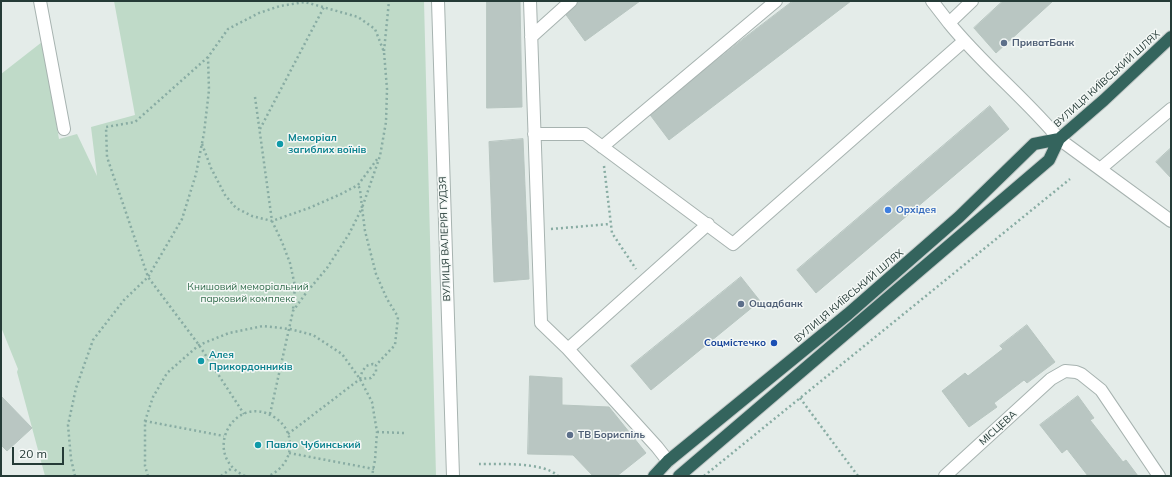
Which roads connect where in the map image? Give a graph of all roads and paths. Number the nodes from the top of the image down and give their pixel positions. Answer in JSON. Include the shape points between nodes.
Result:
{"nodes":[{"id":1,"x":40,"y":1,"type":"edge"},
{"id":2,"x":306,"y":1,"type":"edge"},
{"id":3,"x":389,"y":1,"type":"edge"},
{"id":4,"x":438,"y":1,"type":"edge"},
{"id":5,"x":530,"y":1,"type":"edge"},
{"id":6,"x":571,"y":1,"type":"edge"},
{"id":7,"x":776,"y":1,"type":"edge"},
{"id":8,"x":932,"y":1,"type":"edge"},
{"id":9,"x":972,"y":1,"type":"edge"},
{"id":10,"x":324,"y":7,"type":"junction"},
{"id":11,"x":949,"y":23,"type":"junction"},
{"id":12,"x":531,"y":37,"type":"junction"},
{"id":13,"x":1171,"y":37,"type":"edge"},
{"id":14,"x":964,"y":41,"type":"junction"},
{"id":15,"x":384,"y":52,"type":"junction"},
{"id":16,"x":208,"y":57,"type":"junction"},
{"id":17,"x":255,"y":97,"type":"dead end"},
{"id":18,"x":1171,"y":108,"type":"edge"},
{"id":19,"x":64,"y":129,"type":"dead end"},
{"id":20,"x":260,"y":130,"type":"junction"},
{"id":21,"x":534,"y":134,"type":"junction"},
{"id":22,"x":1059,"y":139,"type":"junction"},
{"id":23,"x":202,"y":143,"type":"junction"},
{"id":24,"x":602,"y":147,"type":"junction"},
{"id":25,"x":380,"y":156,"type":"junction"},
{"id":26,"x":1100,"y":169,"type":"junction"},
{"id":27,"x":1070,"y":179,"type":"dead end"},
{"id":28,"x":358,"y":185,"type":"junction"},
{"id":29,"x":362,"y":208,"type":"junction"},
{"id":30,"x":272,"y":221,"type":"junction"},
{"id":31,"x":1171,"y":221,"type":"edge"},
{"id":32,"x":610,"y":224,"type":"junction"},
{"id":33,"x":708,"y":224,"type":"junction"},
{"id":34,"x":538,"y":230,"type":"junction"},
{"id":35,"x":148,"y":276,"type":"junction"},
{"id":36,"x":644,"y":281,"type":"junction"},
{"id":37,"x":293,"y":311,"type":"junction"},
{"id":38,"x":290,"y":329,"type":"junction"},
{"id":39,"x":199,"y":345,"type":"junction"},
{"id":40,"x":568,"y":349,"type":"junction"},
{"id":41,"x":376,"y":365,"type":"junction"},
{"id":42,"x":360,"y":379,"type":"junction"},
{"id":43,"x":800,"y":398,"type":"junction"},
{"id":44,"x":244,"y":414,"type":"junction"},
{"id":45,"x":270,"y":414,"type":"junction"},
{"id":46,"x":145,"y":421,"type":"junction"},
{"id":47,"x":377,"y":432,"type":"junction"},
{"id":48,"x":404,"y":432,"type":"dead end"},
{"id":49,"x":288,"y":434,"type":"junction"},
{"id":50,"x":224,"y":436,"type":"junction"},
{"id":51,"x":289,"y":453,"type":"junction"},
{"id":52,"x":668,"y":461,"type":"junction"},
{"id":53,"x":479,"y":464,"type":"dead end"},
{"id":54,"x":232,"y":468,"type":"junction"},
{"id":55,"x":374,"y":469,"type":"junction"},
{"id":56,"x":275,"y":473,"type":"junction"},
{"id":57,"x":75,"y":476,"type":"edge"},
{"id":58,"x":148,"y":476,"type":"edge"},
{"id":59,"x":221,"y":476,"type":"edge"},
{"id":60,"x":245,"y":476,"type":"edge"},
{"id":61,"x":269,"y":476,"type":"edge"},
{"id":62,"x":278,"y":476,"type":"edge"},
{"id":63,"x":372,"y":476,"type":"edge"},
{"id":64,"x":453,"y":476,"type":"edge"},
{"id":65,"x":558,"y":476,"type":"edge"},
{"id":66,"x":654,"y":476,"type":"edge"},
{"id":67,"x":679,"y":476,"type":"edge"},
{"id":68,"x":704,"y":476,"type":"edge"},
{"id":69,"x":858,"y":476,"type":"edge"},
{"id":70,"x":945,"y":476,"type":"edge"},
{"id":71,"x":1159,"y":476,"type":"edge"}],
"edges":[{"from":1,"to":19,"type":"street"},
{"from":2,"to":10,"type":"path"},
{"from":2,"to":16,"type":"path","via":[[259,13],[228,29]]},
{"from":3,"to":15,"type":"path"},
{"from":4,"to":64,"type":"street","name":"ВУЛИЦЯ ВАЛЕРІЯ ГУДЗЯ"},
{"from":5,"to":12,"type":"street"},
{"from":6,"to":12,"type":"street"},
{"from":7,"to":24,"type":"street"},
{"from":8,"to":11,"type":"street"},
{"from":9,"to":11,"type":"street"},
{"from":10,"to":15,"type":"path","via":[[358,16],[375,29]]},
{"from":10,"to":20,"type":"path"},
{"from":11,"to":14,"type":"street"},
{"from":12,"to":21,"type":"street"},
{"from":13,"to":22,"type":"highway","name":"ВУЛИЦЯ КИЇВСЬКИЙ ШЛЯХ"},
{"from":14,"to":22,"type":"street"},
{"from":14,"to":33,"type":"street","via":[[734,244]]},
{"from":15,"to":25,"type":"path","via":[[386,122]]},
{"from":16,"to":23,"type":"path","via":[[209,90]]},
{"from":16,"to":35,"type":"path","via":[[135,122],[106,127],[107,157]]},
{"from":17,"to":20,"type":"path"},
{"from":18,"to":26,"type":"street"},
{"from":20,"to":30,"type":"path"},
{"from":21,"to":24,"type":"street","via":[[585,134]]},
{"from":21,"to":34,"type":"street"},
{"from":22,"to":26,"type":"street"},
{"from":22,"to":52,"type":"highway","name":"ВУЛИЦЯ КИЇВСЬКИЙ ШЛЯХ","via":[[1034,144],[959,217],[848,314]]},
{"from":22,"to":67,"type":"highway","name":"ВУЛИЦЯ КИЇВСЬКИЙ ШЛЯХ","via":[[1049,160]]},
{"from":23,"to":30,"type":"path","via":[[225,195],[236,208],[252,216]]},
{"from":23,"to":35,"type":"path","via":[[196,174],[182,219]]},
{"from":24,"to":32,"type":"path"},
{"from":24,"to":33,"type":"street"},
{"from":25,"to":28,"type":"path"},
{"from":25,"to":29,"type":"path"},
{"from":26,"to":31,"type":"street"},
{"from":27,"to":43,"type":"path"},
{"from":28,"to":29,"type":"path"},
{"from":28,"to":30,"type":"path","via":[[309,208]]},
{"from":29,"to":37,"type":"path","via":[[327,268]]},
{"from":29,"to":41,"type":"path","via":[[376,274],[387,300],[398,317],[395,345]]},
{"from":30,"to":37,"type":"path","via":[[290,263],[295,286]]},
{"from":32,"to":34,"type":"path"},
{"from":32,"to":36,"type":"path","via":[[612,232]]},
{"from":33,"to":36,"type":"street"},
{"from":34,"to":40,"type":"street","via":[[541,323]]},
{"from":35,"to":39,"type":"path"},
{"from":35,"to":57,"type":"path","via":[[124,300],[93,340],[76,388],[68,425]]},
{"from":36,"to":40,"type":"street"},
{"from":37,"to":38,"type":"path"},
{"from":38,"to":39,"type":"path","via":[[263,326],[229,333]]},
{"from":38,"to":42,"type":"path","via":[[314,335],[342,354]]},
{"from":38,"to":45,"type":"path"},
{"from":39,"to":44,"type":"path"},
{"from":39,"to":46,"type":"path","via":[[167,373],[153,397]]},
{"from":40,"to":52,"type":"street"},
{"from":41,"to":42,"type":"path","via":[[366,366]]},
{"from":41,"to":42,"type":"path","via":[[376,372],[371,378]]},
{"from":42,"to":47,"type":"path","via":[[372,402]]},
{"from":42,"to":49,"type":"path"},
{"from":43,"to":68,"type":"path"},
{"from":43,"to":69,"type":"path"},
{"from":44,"to":45,"type":"path"},
{"from":44,"to":50,"type":"path","via":[[235,419]]},
{"from":45,"to":49,"type":"path","via":[[278,419]]},
{"from":46,"to":50,"type":"path"},
{"from":46,"to":58,"type":"path","via":[[145,466]]},
{"from":47,"to":48,"type":"path"},
{"from":47,"to":55,"type":"path"},
{"from":49,"to":51,"type":"path"},
{"from":50,"to":54,"type":"path","via":[[223,448]]},
{"from":51,"to":55,"type":"path"},
{"from":51,"to":56,"type":"path","via":[[284,464]]},
{"from":52,"to":66,"type":"highway","name":"ВУЛИЦЯ КИЇВСЬКИЙ ШЛЯХ"},
{"from":53,"to":65,"type":"path","via":[[524,464],[554,472]]},
{"from":54,"to":59,"type":"path"},
{"from":54,"to":60,"type":"path"},
{"from":55,"to":63,"type":"path"},
{"from":56,"to":61,"type":"path"},
{"from":56,"to":62,"type":"path"},
{"from":70,"to":71,"type":"street","name":"МІСЦЕВА","via":[[1051,380],[1065,371],[1081,374],[1101,390]]}]}
